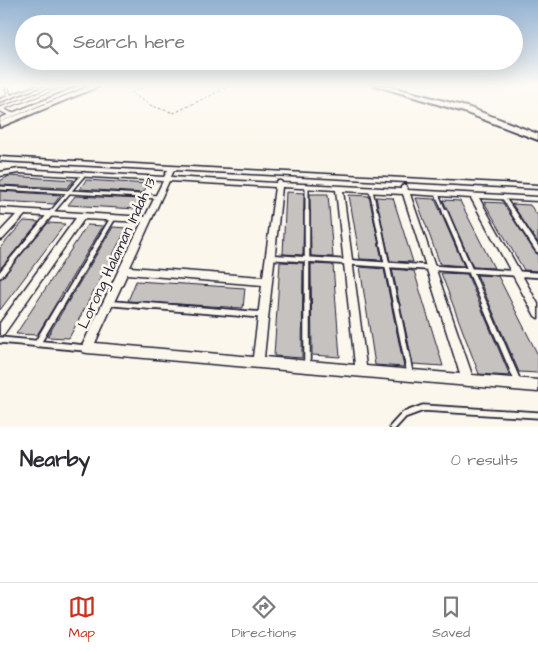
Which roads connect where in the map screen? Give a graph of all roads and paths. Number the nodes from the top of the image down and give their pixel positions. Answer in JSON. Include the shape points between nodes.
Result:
{"nodes":[{"id":1,"x":39,"y":105,"type":"edge"},
{"id":2,"x":44,"y":105,"type":"edge"},
{"id":3,"x":150,"y":105,"type":"edge"},
{"id":4,"x":191,"y":105,"type":"edge"},
{"id":5,"x":449,"y":105,"type":"edge"},
{"id":6,"x":0,"y":109,"type":"edge"},
{"id":7,"x":12,"y":116,"type":"junction"},
{"id":8,"x":0,"y":120,"type":"edge"},
{"id":9,"x":0,"y":125,"type":"edge"},
{"id":10,"x":538,"y":137,"type":"edge"},
{"id":11,"x":2,"y":161,"type":"edge"},
{"id":12,"x":0,"y":174,"type":"edge"},
{"id":13,"x":84,"y":174,"type":"junction"},
{"id":14,"x":170,"y":174,"type":"junction"},
{"id":15,"x":281,"y":175,"type":"junction"},
{"id":16,"x":402,"y":181,"type":"junction"},
{"id":17,"x":279,"y":185,"type":"junction"},
{"id":18,"x":307,"y":186,"type":"junction"},
{"id":19,"x":534,"y":187,"type":"edge"},
{"id":20,"x":0,"y":188,"type":"edge"},
{"id":21,"x":339,"y":188,"type":"junction"},
{"id":22,"x":371,"y":190,"type":"junction"},
{"id":23,"x":68,"y":192,"type":"junction"},
{"id":24,"x":405,"y":192,"type":"junction"},
{"id":25,"x":436,"y":194,"type":"junction"},
{"id":26,"x":474,"y":196,"type":"junction"},
{"id":27,"x":159,"y":197,"type":"junction"},
{"id":28,"x":503,"y":197,"type":"junction"},
{"id":29,"x":538,"y":198,"type":"edge"},
{"id":30,"x":0,"y":211,"type":"edge"},
{"id":31,"x":23,"y":212,"type":"junction"},
{"id":32,"x":50,"y":214,"type":"junction"},
{"id":33,"x":82,"y":216,"type":"junction"},
{"id":34,"x":113,"y":218,"type":"junction"},
{"id":35,"x":148,"y":220,"type":"junction"},
{"id":36,"x":0,"y":237,"type":"edge"},
{"id":37,"x":538,"y":250,"type":"edge"},
{"id":38,"x":269,"y":257,"type":"junction"},
{"id":39,"x":307,"y":260,"type":"junction"},
{"id":40,"x":348,"y":262,"type":"junction"},
{"id":41,"x":387,"y":265,"type":"junction"},
{"id":42,"x":430,"y":268,"type":"junction"},
{"id":43,"x":124,"y":270,"type":"junction"},
{"id":44,"x":470,"y":270,"type":"junction"},
{"id":45,"x":516,"y":273,"type":"junction"},
{"id":46,"x":538,"y":274,"type":"edge"},
{"id":47,"x":0,"y":275,"type":"edge"},
{"id":48,"x":266,"y":281,"type":"junction"},
{"id":49,"x":109,"y":303,"type":"junction"},
{"id":50,"x":538,"y":313,"type":"edge"},
{"id":51,"x":263,"y":315,"type":"junction"},
{"id":52,"x":0,"y":332,"type":"edge"},
{"id":53,"x":0,"y":340,"type":"edge"},
{"id":54,"x":37,"y":344,"type":"junction"},
{"id":55,"x":87,"y":348,"type":"junction"},
{"id":56,"x":258,"y":362,"type":"junction"},
{"id":57,"x":308,"y":366,"type":"junction"},
{"id":58,"x":361,"y":370,"type":"junction"},
{"id":59,"x":410,"y":375,"type":"junction"},
{"id":60,"x":468,"y":380,"type":"junction"},
{"id":61,"x":519,"y":384,"type":"junction"},
{"id":62,"x":538,"y":386,"type":"edge"},
{"id":63,"x":538,"y":415,"type":"edge"},
{"id":64,"x":392,"y":427,"type":"edge"}],
"edges":[{"from":1,"to":7,"type":"street"},
{"from":2,"to":9,"type":"main road"},
{"from":3,"to":4,"type":"path","via":[[174,113]]},
{"from":5,"to":10,"type":"main road"},
{"from":6,"to":7,"type":"street"},
{"from":7,"to":8,"type":"street"},
{"from":11,"to":14,"type":"street"},
{"from":12,"to":13,"type":"street","via":[[19,171]]},
{"from":13,"to":14,"type":"street"},
{"from":13,"to":23,"type":"lane"},
{"from":14,"to":15,"type":"street"},
{"from":14,"to":17,"type":"street"},
{"from":14,"to":27,"type":"street","name":"Lorong Halaman Indah 13"},
{"from":15,"to":16,"type":"street"},
{"from":15,"to":17,"type":"street"},
{"from":16,"to":19,"type":"street"},
{"from":16,"to":24,"type":"street"},
{"from":17,"to":18,"type":"street"},
{"from":17,"to":38,"type":"street"},
{"from":18,"to":21,"type":"street"},
{"from":18,"to":39,"type":"lane"},
{"from":19,"to":29,"type":"street"},
{"from":20,"to":23,"type":"lane"},
{"from":21,"to":22,"type":"street"},
{"from":21,"to":40,"type":"street"},
{"from":22,"to":24,"type":"street"},
{"from":22,"to":41,"type":"lane"},
{"from":23,"to":27,"type":"lane"},
{"from":23,"to":32,"type":"lane"},
{"from":24,"to":25,"type":"street"},
{"from":24,"to":42,"type":"street"},
{"from":25,"to":26,"type":"street"},
{"from":25,"to":44,"type":"lane"},
{"from":26,"to":28,"type":"street"},
{"from":26,"to":45,"type":"street"},
{"from":27,"to":35,"type":"street","name":"Lorong Halaman Indah 13"},
{"from":28,"to":29,"type":"street"},
{"from":28,"to":37,"type":"lane"},
{"from":30,"to":31,"type":"street"},
{"from":31,"to":32,"type":"street"},
{"from":31,"to":36,"type":"street"},
{"from":32,"to":33,"type":"street"},
{"from":32,"to":47,"type":"lane"},
{"from":33,"to":34,"type":"street"},
{"from":33,"to":52,"type":"street"},
{"from":34,"to":35,"type":"street"},
{"from":34,"to":54,"type":"lane"},
{"from":35,"to":43,"type":"street","name":"Lorong Halaman Indah 13"},
{"from":38,"to":39,"type":"lane"},
{"from":38,"to":48,"type":"street"},
{"from":39,"to":40,"type":"lane"},
{"from":39,"to":57,"type":"lane"},
{"from":40,"to":41,"type":"lane"},
{"from":40,"to":58,"type":"street"},
{"from":41,"to":42,"type":"lane"},
{"from":41,"to":59,"type":"lane"},
{"from":42,"to":44,"type":"lane"},
{"from":42,"to":60,"type":"street"},
{"from":43,"to":48,"type":"street"},
{"from":43,"to":49,"type":"street","name":"Lorong Halaman Indah 13"},
{"from":44,"to":45,"type":"lane"},
{"from":44,"to":61,"type":"lane"},
{"from":45,"to":46,"type":"lane"},
{"from":45,"to":50,"type":"street"},
{"from":48,"to":51,"type":"street"},
{"from":49,"to":51,"type":"lane"},
{"from":49,"to":55,"type":"street","name":"Lorong Halaman Indah 13"},
{"from":51,"to":56,"type":"street"},
{"from":53,"to":54,"type":"lane"},
{"from":54,"to":55,"type":"lane"},
{"from":55,"to":56,"type":"street"},
{"from":56,"to":57,"type":"street"},
{"from":57,"to":58,"type":"street"},
{"from":58,"to":59,"type":"street"},
{"from":59,"to":60,"type":"street"},
{"from":60,"to":61,"type":"street"},
{"from":61,"to":62,"type":"street"},
{"from":63,"to":64,"type":"lane","via":[[423,408],[404,415]]}]}
